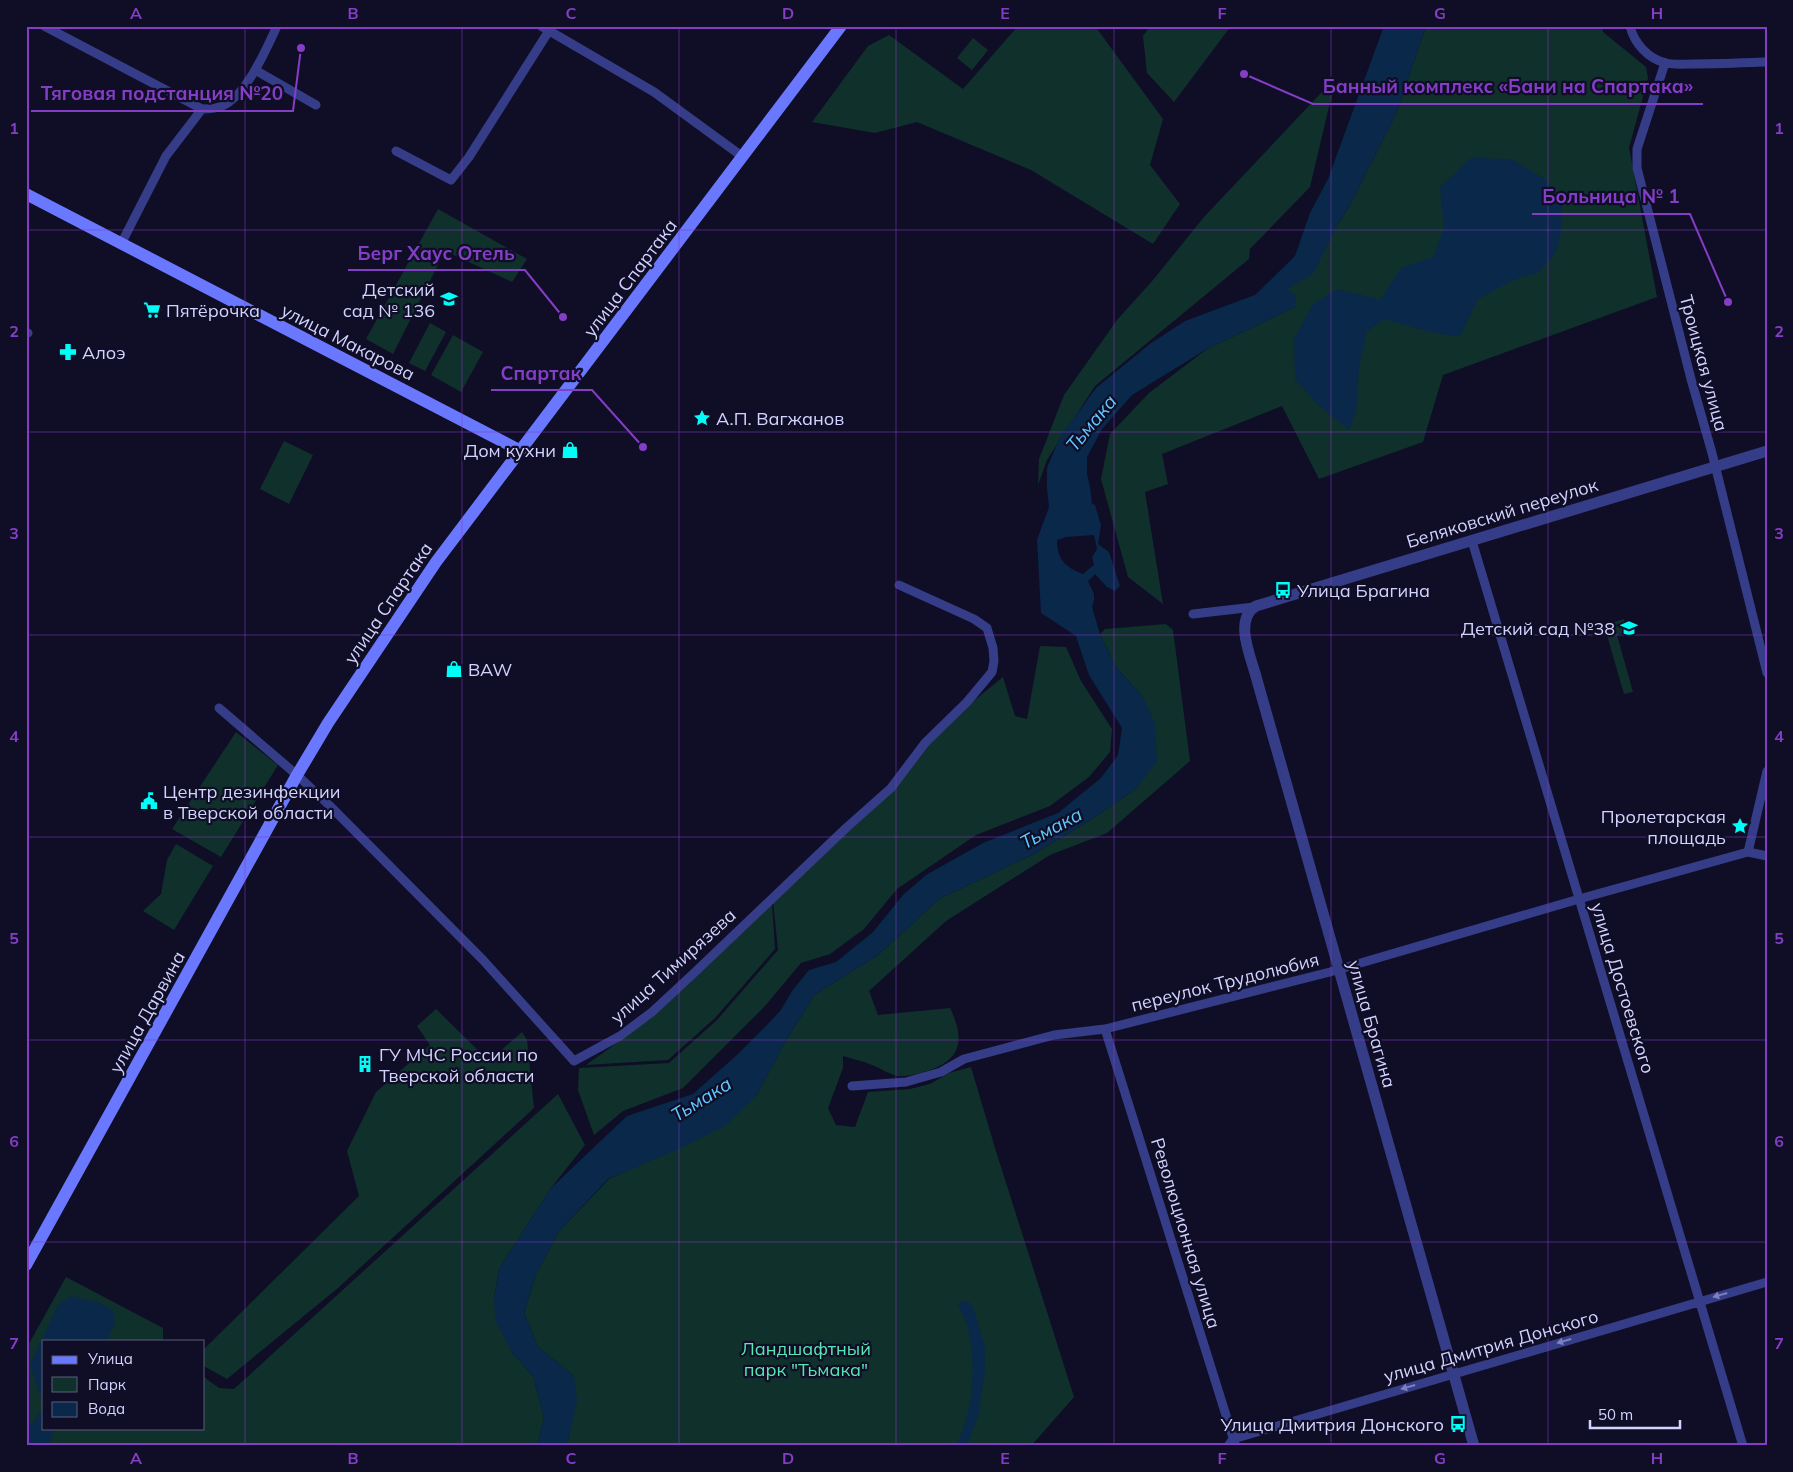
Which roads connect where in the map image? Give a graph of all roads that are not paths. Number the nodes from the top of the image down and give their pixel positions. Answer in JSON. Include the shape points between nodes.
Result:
{"nodes":[{"id":1,"x":44,"y":26,"type":"edge"},
{"id":2,"x":277,"y":26,"type":"edge"},
{"id":3,"x":841,"y":26,"type":"edge"},
{"id":4,"x":1630,"y":26,"type":"edge"},
{"id":5,"x":547,"y":28,"type":"edge"},
{"id":6,"x":1767,"y":62,"type":"edge"},
{"id":7,"x":1665,"y":63,"type":"junction"},
{"id":8,"x":255,"y":70,"type":"junction"},
{"id":9,"x":316,"y":105,"type":"dead end"},
{"id":10,"x":202,"y":109,"type":"junction"},
{"id":11,"x":396,"y":151,"type":"dead end"},
{"id":12,"x":743,"y":157,"type":"junction"},
{"id":13,"x":26,"y":194,"type":"edge"},
{"id":14,"x":121,"y":244,"type":"junction"},
{"id":15,"x":521,"y":451,"type":"junction"},
{"id":16,"x":1767,"y":451,"type":"edge"},
{"id":17,"x":1715,"y":467,"type":"junction"},
{"id":18,"x":1472,"y":540,"type":"junction"},
{"id":19,"x":899,"y":585,"type":"dead end"},
{"id":20,"x":1252,"y":609,"type":"junction"},
{"id":21,"x":1193,"y":614,"type":"dead end"},
{"id":22,"x":1767,"y":673,"type":"edge"},
{"id":23,"x":218,"y":708,"type":"dead end"},
{"id":24,"x":1767,"y":771,"type":"edge"},
{"id":25,"x":297,"y":775,"type":"junction"},
{"id":26,"x":1748,"y":852,"type":"junction"},
{"id":27,"x":1767,"y":856,"type":"edge"},
{"id":28,"x":1579,"y":898,"type":"junction"},
{"id":29,"x":1338,"y":970,"type":"junction"},
{"id":30,"x":1105,"y":1030,"type":"junction"},
{"id":31,"x":852,"y":1086,"type":"dead end"},
{"id":32,"x":26,"y":1265,"type":"edge"},
{"id":33,"x":1767,"y":1282,"type":"edge"},
{"id":34,"x":1700,"y":1302,"type":"junction"},
{"id":35,"x":1454,"y":1374,"type":"junction"},
{"id":36,"x":1233,"y":1443,"type":"edge"},
{"id":37,"x":1474,"y":1446,"type":"edge"},
{"id":38,"x":1742,"y":1446,"type":"edge"}],
"edges":[{"from":1,"to":10,"type":"street"},
{"from":2,"to":8,"type":"street"},
{"from":3,"to":12,"type":"main road","name":"улица Спартака"},
{"from":4,"to":7,"type":"street","via":[[1639,46]]},
{"from":5,"to":11,"type":"street","via":[[451,180]]},
{"from":5,"to":12,"type":"street","via":[[654,92]]},
{"from":6,"to":7,"type":"street"},
{"from":7,"to":17,"type":"street","name":"Троицкая улица","via":[[1637,149],[1637,168]]},
{"from":8,"to":9,"type":"street"},
{"from":8,"to":10,"type":"street","via":[[233,100],[220,107]]},
{"from":10,"to":14,"type":"street","via":[[166,156]]},
{"from":12,"to":15,"type":"main road","name":"улица Спартака"},
{"from":13,"to":14,"type":"main road","name":"улица Макарова"},
{"from":14,"to":15,"type":"main road","name":"улица Макарова"},
{"from":15,"to":25,"type":"main road","name":"улица Спартака","via":[[436,562]]},
{"from":16,"to":17,"type":"street","name":"Беляковский переулок"},
{"from":17,"to":18,"type":"street","name":"Беляковский переулок"},
{"from":17,"to":22,"type":"street","name":"Троицкая улица"},
{"from":18,"to":20,"type":"street","name":"Беляковский переулок"},
{"from":18,"to":28,"type":"street","name":"улица Достоевского"},
{"from":19,"to":25,"type":"street","name":"улица Тимирязева","via":[[987,628],[994,662],[992,672],[926,743],[891,788],[693,974],[620,1036],[574,1061],[476,953]]},
{"from":20,"to":21,"type":"street"},
{"from":20,"to":29,"type":"street","name":"улица Брагина","via":[[1245,623],[1245,636]]},
{"from":23,"to":25,"type":"street","name":"улица Тимирязева"},
{"from":24,"to":26,"type":"street"},
{"from":25,"to":32,"type":"main road","name":"улица Дарвина"},
{"from":26,"to":27,"type":"street"},
{"from":26,"to":28,"type":"street","name":"переулок Трудолюбия"},
{"from":28,"to":29,"type":"street","name":"переулок Трудолюбия"},
{"from":28,"to":34,"type":"street","name":"улица Достоевского"},
{"from":29,"to":30,"type":"street","name":"переулок Трудолюбия"},
{"from":29,"to":35,"type":"street","name":"улица Брагина"},
{"from":30,"to":31,"type":"street","name":"переулок Трудолюбия","via":[[1054,1035],[964,1059],[941,1072],[906,1082]]},
{"from":30,"to":36,"type":"street","name":"Революционная улица"},
{"from":33,"to":34,"type":"street","name":"улица Дмитрия Донского","one_way":true},
{"from":34,"to":35,"type":"street","name":"улица Дмитрия Донского","one_way":true},
{"from":34,"to":38,"type":"street","name":"улица Достоевского"},
{"from":35,"to":36,"type":"street","name":"улица Дмитрия Донского","one_way":true},
{"from":35,"to":37,"type":"street","name":"улица Брагина"}]}
